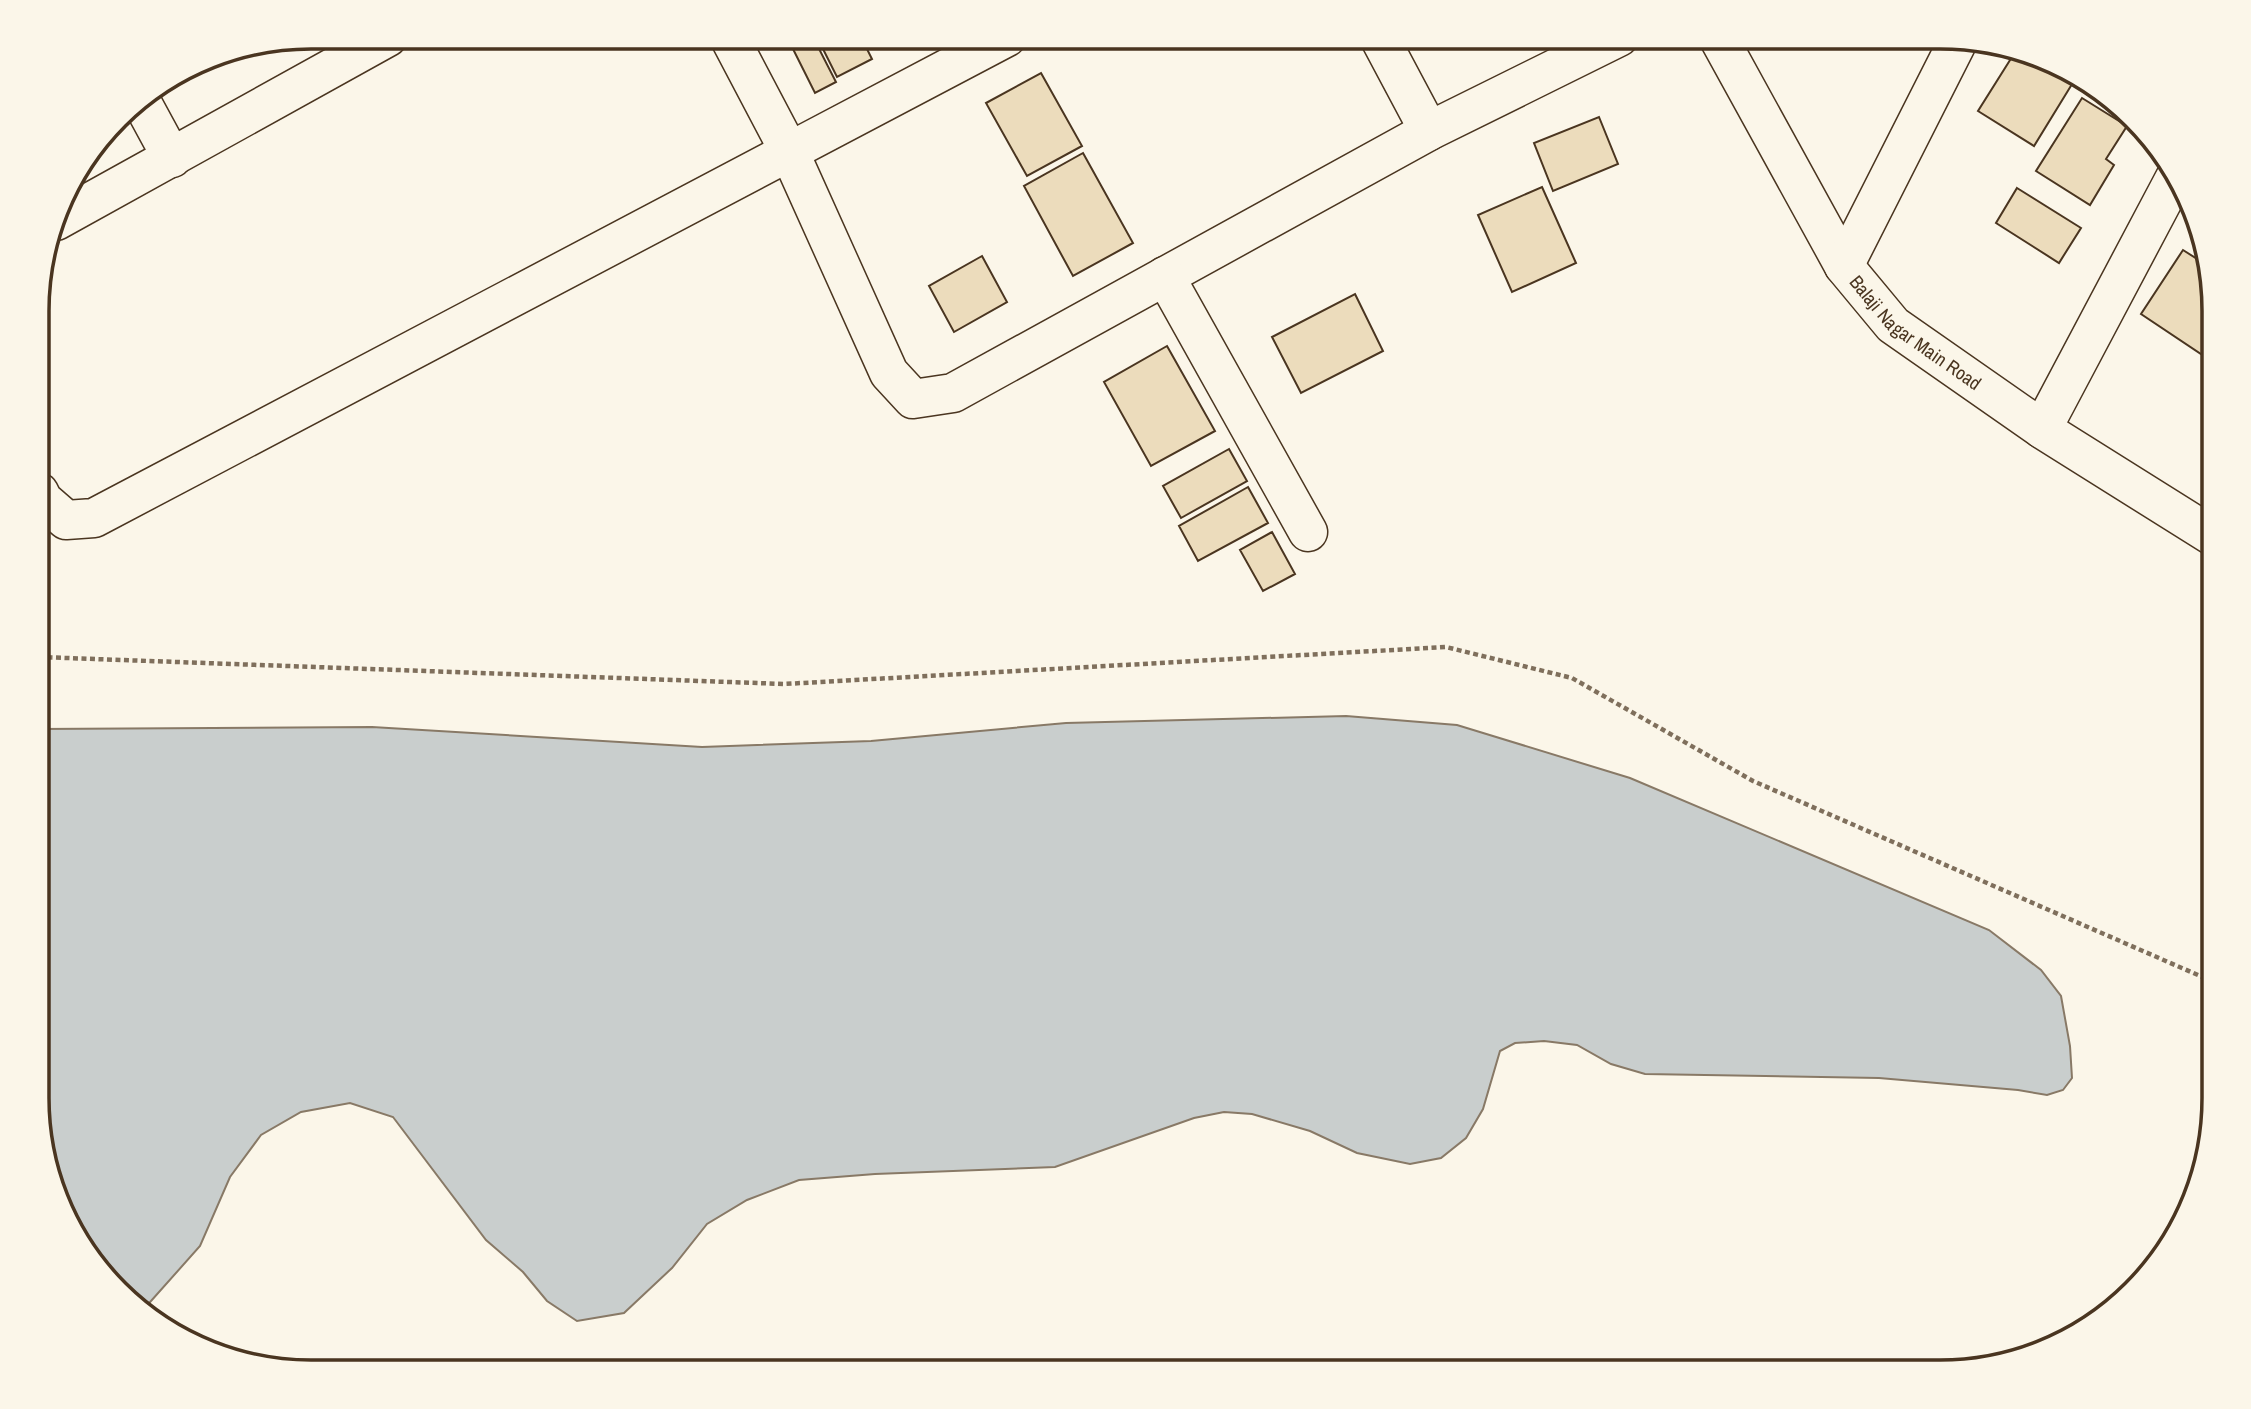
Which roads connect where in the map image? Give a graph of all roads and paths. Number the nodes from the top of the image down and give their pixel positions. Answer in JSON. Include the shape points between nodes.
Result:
{"nodes":[{"id":1,"x":366,"y":49,"type":"edge"},
{"id":2,"x":735,"y":49,"type":"edge"},
{"id":3,"x":984,"y":49,"type":"edge"},
{"id":4,"x":1385,"y":49,"type":"edge"},
{"id":5,"x":1595,"y":49,"type":"edge"},
{"id":6,"x":1725,"y":49,"type":"edge"},
{"id":7,"x":1953,"y":50,"type":"edge"},
{"id":8,"x":145,"y":108,"type":"edge"},
{"id":9,"x":1429,"y":131,"type":"junction"},
{"id":10,"x":789,"y":151,"type":"junction"},
{"id":11,"x":172,"y":158,"type":"junction"},
{"id":12,"x":2171,"y":187,"type":"edge"},
{"id":13,"x":68,"y":215,"type":"edge"},
{"id":14,"x":1843,"y":266,"type":"junction"},
{"id":15,"x":1165,"y":276,"type":"junction"},
{"id":16,"x":2042,"y":429,"type":"junction"},
{"id":17,"x":49,"y":505,"type":"edge"},
{"id":18,"x":2202,"y":529,"type":"edge"},
{"id":19,"x":1308,"y":532,"type":"dead end"},
{"id":20,"x":49,"y":657,"type":"edge"},
{"id":21,"x":2202,"y":977,"type":"edge"}],
"edges":[{"from":1,"to":11,"type":"street"},
{"from":2,"to":10,"type":"street"},
{"from":3,"to":10,"type":"street"},
{"from":4,"to":9,"type":"street"},
{"from":5,"to":9,"type":"street"},
{"from":6,"to":14,"type":"street","name":"Balaji Nagar Main Road"},
{"from":7,"to":14,"type":"street"},
{"from":8,"to":11,"type":"street"},
{"from":9,"to":15,"type":"street"},
{"from":10,"to":15,"type":"street","via":[[889,373],[913,399],[953,393]]},
{"from":10,"to":17,"type":"street","via":[[94,518],[66,520]]},
{"from":11,"to":13,"type":"street"},
{"from":12,"to":16,"type":"street"},
{"from":14,"to":16,"type":"street","name":"Balaji Nagar Main Road","via":[[1893,326]]},
{"from":15,"to":19,"type":"street"},
{"from":16,"to":18,"type":"street","name":"Balaji Nagar Main Road"},
{"from":20,"to":21,"type":"path","via":[[784,684],[1446,647],[1572,678],[1753,781]]}]}
